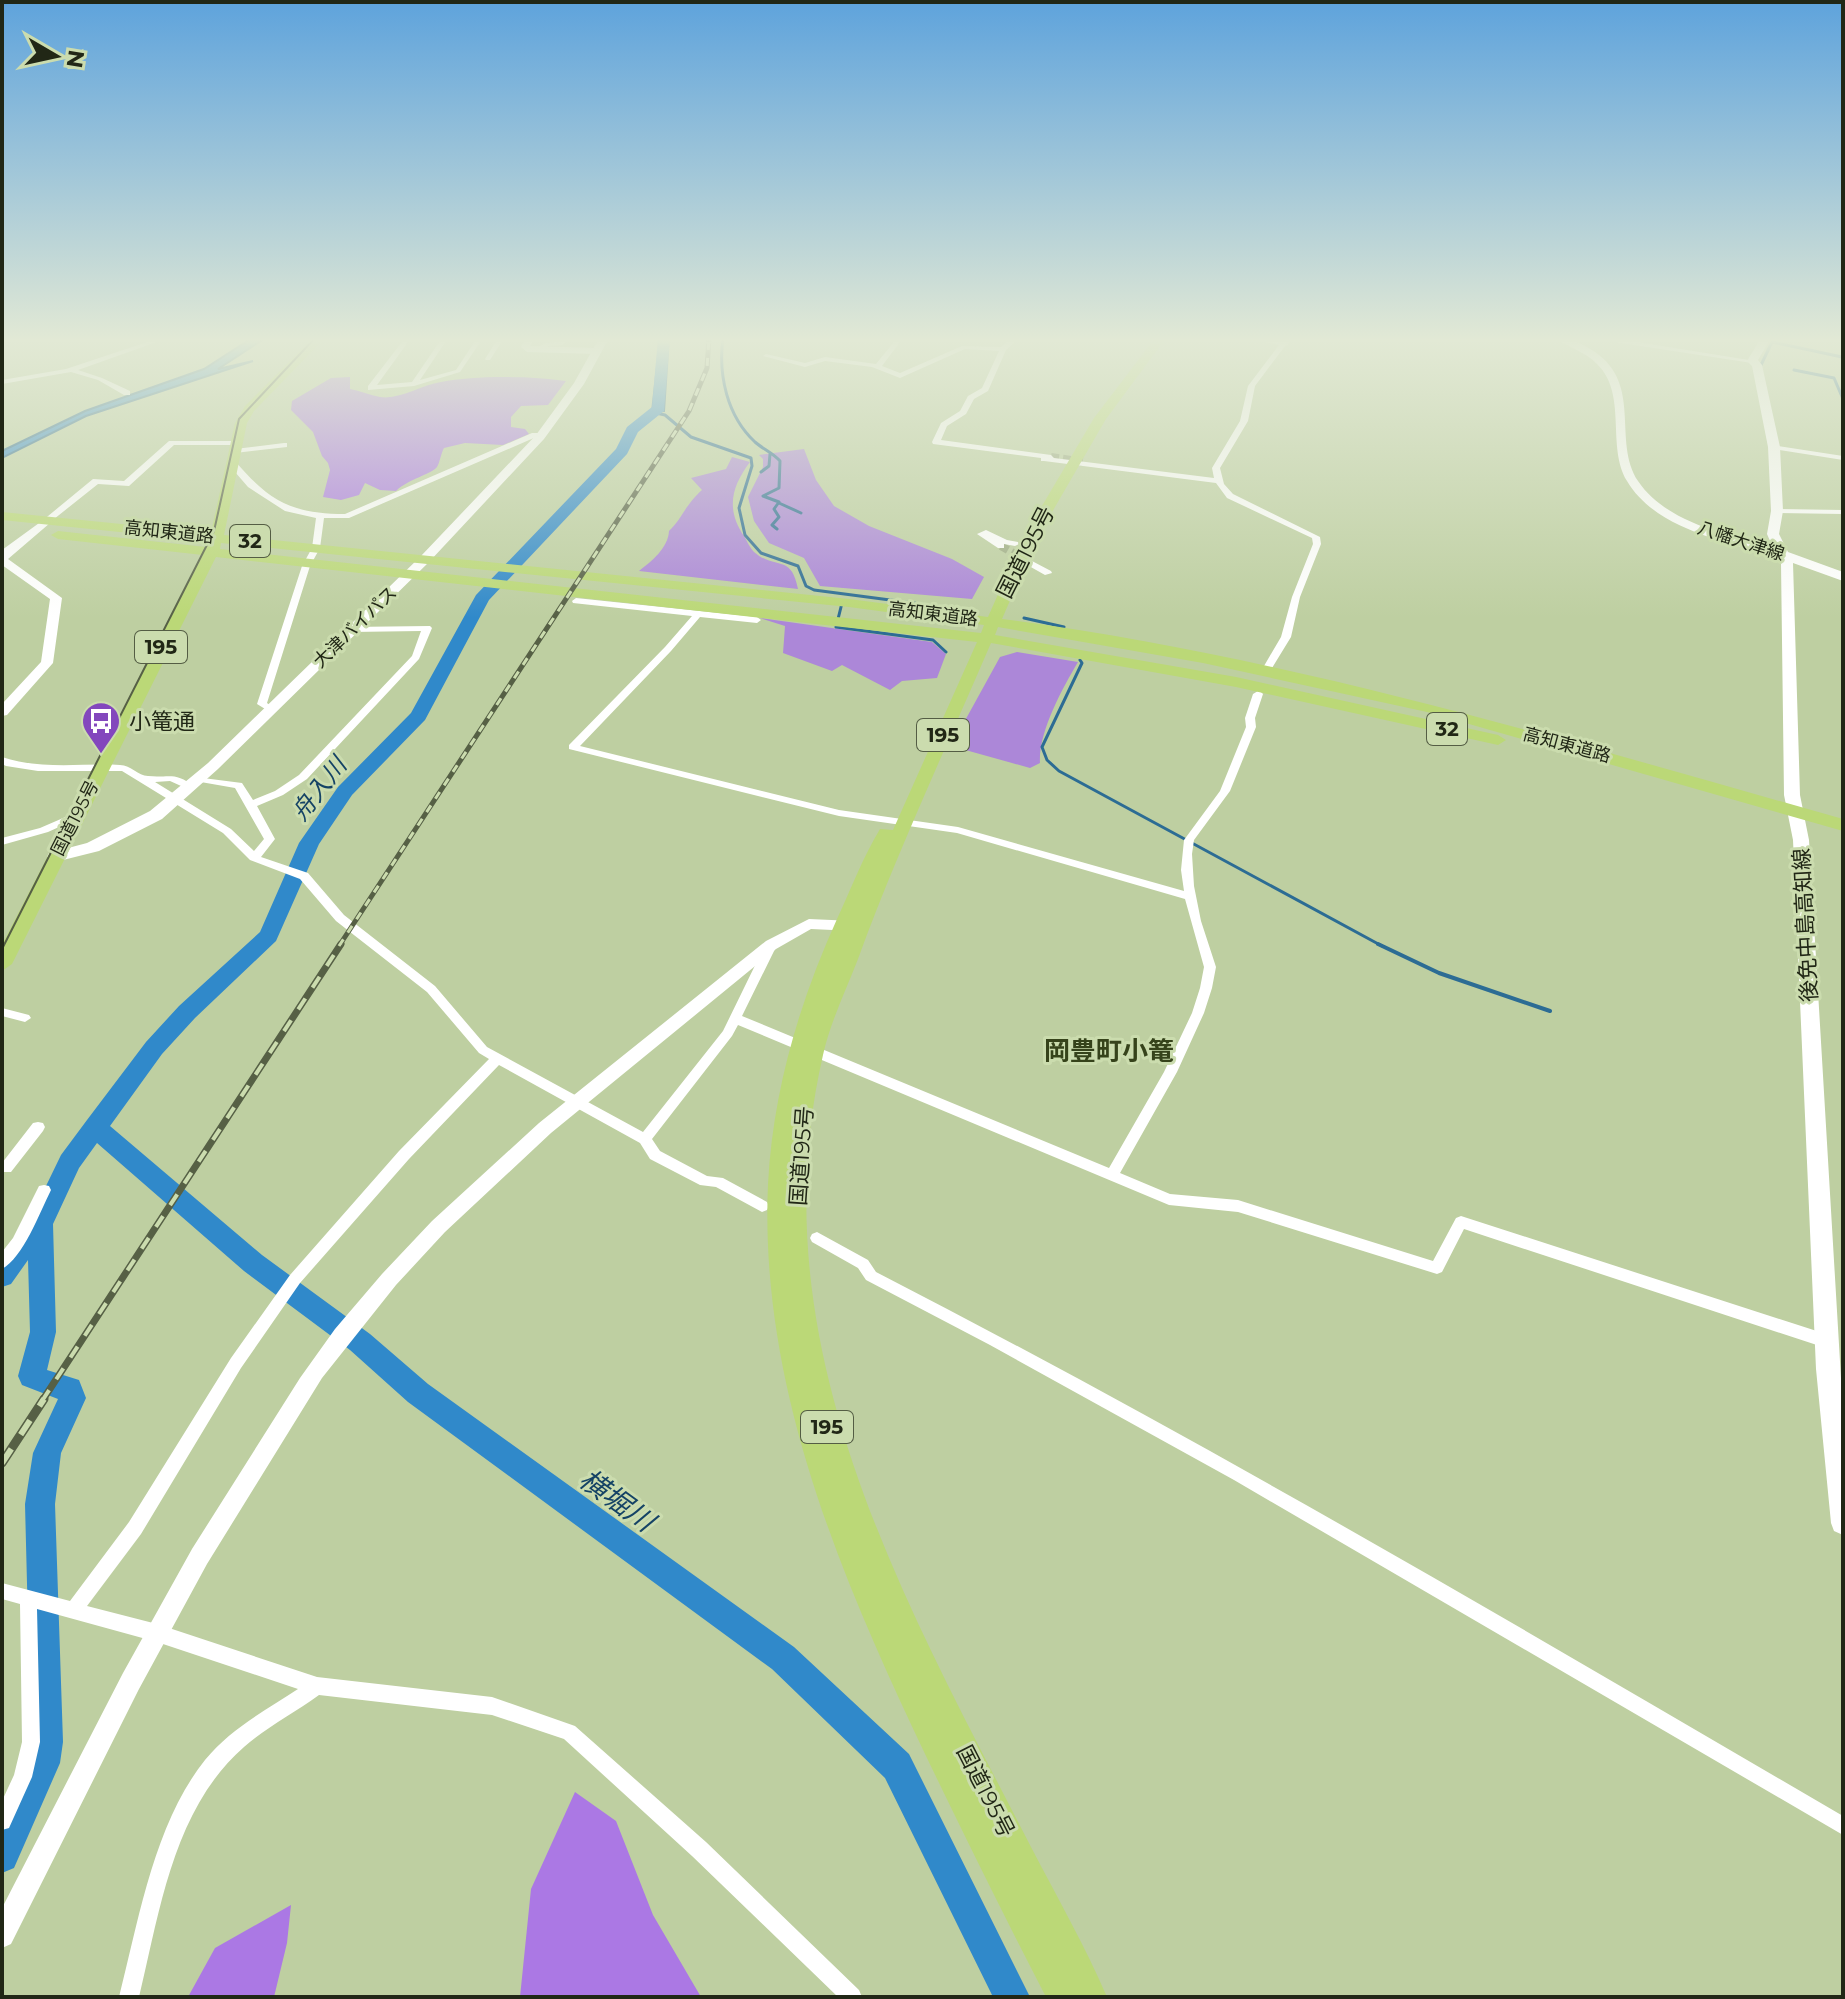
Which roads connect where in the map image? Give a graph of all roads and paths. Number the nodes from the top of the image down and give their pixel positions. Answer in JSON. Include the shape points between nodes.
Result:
{"nodes":[{"id":1,"x":238,"y":431,"type":"edge"},
{"id":2,"x":545,"y":431,"type":"edge"},
{"id":3,"x":941,"y":431,"type":"edge"},
{"id":4,"x":1087,"y":431,"type":"edge"},
{"id":5,"x":1090,"y":431,"type":"edge"},
{"id":6,"x":1238,"y":431,"type":"edge"},
{"id":7,"x":1623,"y":431,"type":"edge"},
{"id":8,"x":1771,"y":431,"type":"edge"},
{"id":9,"x":542,"y":435,"type":"junction"},
{"id":10,"x":284,"y":445,"type":"dead end"},
{"id":11,"x":1774,"y":447,"type":"junction"},
{"id":12,"x":234,"y":453,"type":"junction"},
{"id":13,"x":1843,"y":458,"type":"edge"},
{"id":14,"x":1067,"y":461,"type":"junction"},
{"id":15,"x":1219,"y":481,"type":"junction"},
{"id":16,"x":1777,"y":511,"type":"junction"},
{"id":17,"x":1843,"y":512,"type":"edge"},
{"id":18,"x":320,"y":515,"type":"junction"},
{"id":19,"x":2,"y":516,"type":"edge"},
{"id":20,"x":46,"y":521,"type":"junction"},
{"id":21,"x":2,"y":529,"type":"edge"},
{"id":22,"x":31,"y":533,"type":"junction"},
{"id":23,"x":214,"y":544,"type":"junction"},
{"id":24,"x":316,"y":548,"type":"junction"},
{"id":25,"x":1786,"y":555,"type":"junction"},
{"id":26,"x":425,"y":559,"type":"junction"},
{"id":27,"x":307,"y":562,"type":"junction"},
{"id":28,"x":1032,"y":564,"type":"tunnel mouth"},
{"id":29,"x":1048,"y":573,"type":"dead end"},
{"id":30,"x":410,"y":574,"type":"junction"},
{"id":31,"x":1843,"y":577,"type":"edge"},
{"id":32,"x":576,"y":601,"type":"dead end"},
{"id":33,"x":698,"y":614,"type":"junction"},
{"id":34,"x":757,"y":620,"type":"dead end"},
{"id":35,"x":985,"y":620,"type":"junction"},
{"id":36,"x":351,"y":629,"type":"junction"},
{"id":37,"x":978,"y":638,"type":"junction"},
{"id":38,"x":1049,"y":639,"type":"junction"},
{"id":39,"x":1269,"y":666,"type":"dead end"},
{"id":40,"x":1258,"y":694,"type":"dead end"},
{"id":41,"x":270,"y":709,"type":"junction"},
{"id":42,"x":2,"y":712,"type":"edge"},
{"id":43,"x":2,"y":760,"type":"edge"},
{"id":44,"x":102,"y":766,"type":"junction"},
{"id":45,"x":143,"y":780,"type":"junction"},
{"id":46,"x":194,"y":783,"type":"junction"},
{"id":47,"x":175,"y":801,"type":"junction"},
{"id":48,"x":251,"y":805,"type":"junction"},
{"id":49,"x":77,"y":815,"type":"junction"},
{"id":50,"x":900,"y":816,"type":"junction"},
{"id":51,"x":1796,"y":816,"type":"junction"},
{"id":52,"x":1843,"y":825,"type":"edge"},
{"id":53,"x":1843,"y":835,"type":"edge"},
{"id":54,"x":2,"y":842,"type":"edge"},
{"id":55,"x":55,"y":857,"type":"junction"},
{"id":56,"x":254,"y":858,"type":"junction"},
{"id":57,"x":1191,"y":897,"type":"junction"},
{"id":58,"x":851,"y":925,"type":"junction"},
{"id":59,"x":771,"y":945,"type":"junction"},
{"id":60,"x":2,"y":964,"type":"edge"},
{"id":61,"x":2,"y":1012,"type":"edge"},
{"id":62,"x":25,"y":1018,"type":"dead end"},
{"id":63,"x":734,"y":1018,"type":"junction"},
{"id":64,"x":807,"y":1050,"type":"junction"},
{"id":65,"x":496,"y":1060,"type":"junction"},
{"id":66,"x":576,"y":1102,"type":"junction"},
{"id":67,"x":38,"y":1127,"type":"dead end"},
{"id":68,"x":645,"y":1139,"type":"junction"},
{"id":69,"x":4,"y":1167,"type":"edge"},
{"id":70,"x":22,"y":1170,"type":"dead end"},
{"id":71,"x":1112,"y":1175,"type":"junction"},
{"id":72,"x":44,"y":1190,"type":"dead end"},
{"id":73,"x":762,"y":1206,"type":"dead end"},
{"id":74,"x":817,"y":1238,"type":"dead end"},
{"id":75,"x":2,"y":1263,"type":"edge"},
{"id":76,"x":1826,"y":1341,"type":"junction"},
{"id":77,"x":1835,"y":1364,"type":"edge"},
{"id":78,"x":1843,"y":1523,"type":"edge"},
{"id":79,"x":2,"y":1591,"type":"edge"},
{"id":80,"x":31,"y":1600,"type":"junction"},
{"id":81,"x":73,"y":1611,"type":"junction"},
{"id":82,"x":157,"y":1633,"type":"junction"},
{"id":83,"x":317,"y":1686,"type":"junction"},
{"id":84,"x":2,"y":1821,"type":"edge"},
{"id":85,"x":1843,"y":1826,"type":"edge"},
{"id":86,"x":2,"y":1935,"type":"edge"},
{"id":87,"x":1072,"y":1996,"type":"edge"},
{"id":88,"x":129,"y":1997,"type":"edge"},
{"id":89,"x":852,"y":1997,"type":"edge"}],
"edges":[{"from":1,"to":12,"type":"highway","name":"国道195号","number":"195"},
{"from":2,"to":9,"type":"main road","name":"大津バイパス"},
{"from":3,"to":14,"type":"street","via":[[936,442]]},
{"from":4,"to":14,"type":"highway","name":"国道195号","number":"195"},
{"from":5,"to":14,"type":"highway","name":"国道195号","number":"195"},
{"from":6,"to":15,"type":"street","via":[[1217,465]]},
{"from":7,"to":25,"type":"main road","name":"八幡大津線","via":[[1626,464],[1638,489],[1671,514],[1705,531]]},
{"from":8,"to":11,"type":"main road","name":"後免中島高知線"},
{"from":9,"to":18,"type":"street","via":[[428,478],[371,507],[346,516]]},
{"from":9,"to":26,"type":"main road","name":"大津バイパス"},
{"from":10,"to":12,"type":"street"},
{"from":11,"to":13,"type":"street"},
{"from":11,"to":16,"type":"main road","name":"後免中島高知線"},
{"from":12,"to":18,"type":"street","via":[[251,485],[288,509]]},
{"from":12,"to":20,"type":"street","via":[[172,443],[126,484],[96,481]]},
{"from":12,"to":23,"type":"highway","name":"国道195号","number":"195"},
{"from":14,"to":15,"type":"street"},
{"from":14,"to":35,"type":"highway","name":"国道195号","number":"195"},
{"from":14,"to":35,"type":"highway","name":"国道195号","number":"195","via":[[1008,545]]},
{"from":15,"to":39,"type":"street","via":[[1230,496],[1316,537],[1286,637]]},
{"from":16,"to":17,"type":"street"},
{"from":16,"to":25,"type":"main road","name":"後免中島高知線","via":[[1773,534]]},
{"from":18,"to":24,"type":"street"},
{"from":19,"to":20,"type":"highway","name":"高知東道路","number":"32"},
{"from":20,"to":22,"type":"street"},
{"from":20,"to":23,"type":"highway","name":"高知東道路","number":"32"},
{"from":21,"to":22,"type":"highway","name":"高知東道路","number":"32"},
{"from":22,"to":23,"type":"highway","name":"高知東道路","number":"32"},
{"from":22,"to":42,"type":"street","via":[[2,560],[56,598],[52,642],[47,663]]},
{"from":23,"to":24,"type":"highway","name":"高知東道路","number":"32"},
{"from":23,"to":27,"type":"highway","name":"高知東道路","number":"32"},
{"from":23,"to":44,"type":"highway","name":"国道195号","number":"195"},
{"from":24,"to":26,"type":"highway","name":"高知東道路","number":"32"},
{"from":24,"to":27,"type":"street"},
{"from":25,"to":31,"type":"main road","name":"八幡大津線"},
{"from":25,"to":51,"type":"main road","name":"後免中島高知線"},
{"from":26,"to":30,"type":"main road","name":"大津バイパス"},
{"from":26,"to":35,"type":"highway","name":"高知東道路","number":"32"},
{"from":27,"to":30,"type":"highway","name":"高知東道路","number":"32"},
{"from":27,"to":41,"type":"street","via":[[262,704]]},
{"from":28,"to":29,"type":"street"},
{"from":30,"to":36,"type":"main road","name":"大津バイパス"},
{"from":30,"to":37,"type":"highway","name":"高知東道路","number":"32"},
{"from":32,"to":33,"type":"street"},
{"from":33,"to":34,"type":"street"},
{"from":33,"to":50,"type":"street","via":[[573,747],[839,813]]},
{"from":35,"to":37,"type":"highway","name":"国道195号","number":"195"},
{"from":35,"to":38,"type":"highway","name":"高知東道路","number":"32","via":[[1025,626]]},
{"from":36,"to":41,"type":"main road","name":"大津バイパス"},
{"from":36,"to":48,"type":"street","via":[[427,628],[416,657],[303,777]]},
{"from":37,"to":38,"type":"highway","name":"高知東道路","number":"32"},
{"from":37,"to":50,"type":"highway","name":"国道195号","number":"195"},
{"from":38,"to":51,"type":"highway","name":"高知東道路","number":"32","via":[[1500,740]]},
{"from":40,"to":57,"type":"street","via":[[1227,787],[1188,844],[1185,864]]},
{"from":41,"to":46,"type":"main road","name":"大津バイパス"},
{"from":43,"to":44,"type":"street","via":[[38,768]]},
{"from":44,"to":45,"type":"street","via":[[124,768]]},
{"from":44,"to":49,"type":"highway","name":"国道195号","number":"195"},
{"from":45,"to":46,"type":"street"},
{"from":45,"to":47,"type":"street"},
{"from":46,"to":47,"type":"main road","name":"大津バイパス"},
{"from":46,"to":48,"type":"street","via":[[238,785]]},
{"from":47,"to":55,"type":"main road","name":"大津バイパス","via":[[123,834]]},
{"from":47,"to":56,"type":"street","via":[[227,831]]},
{"from":48,"to":56,"type":"street","via":[[270,839]]},
{"from":49,"to":54,"type":"street"},
{"from":49,"to":55,"type":"highway","name":"国道195号","number":"195"},
{"from":50,"to":57,"type":"street"},
{"from":50,"to":58,"type":"highway","name":"国道195号","number":"195"},
{"from":51,"to":52,"type":"highway","name":"高知東道路","number":"32"},
{"from":51,"to":53,"type":"highway","name":"高知東道路","number":"32"},
{"from":51,"to":76,"type":"main road","name":"後免中島高知線"},
{"from":55,"to":60,"type":"highway","name":"国道195号","number":"195"},
{"from":56,"to":65,"type":"street","via":[[304,876],[340,918],[431,989]]},
{"from":57,"to":71,"type":"street","via":[[1209,981],[1181,1051]]},
{"from":58,"to":59,"type":"street","via":[[809,924]]},
{"from":58,"to":64,"type":"highway","name":"国道195号","number":"195","via":[[815,992]]},
{"from":59,"to":63,"type":"street"},
{"from":59,"to":66,"type":"street"},
{"from":61,"to":62,"type":"street"},
{"from":63,"to":64,"type":"street"},
{"from":63,"to":68,"type":"street","via":[[728,1033]]},
{"from":64,"to":71,"type":"street"},
{"from":64,"to":87,"type":"highway","name":"国道195号","number":"195","via":[[786,1120],[778,1237],[786,1328],[810,1435],[870,1604],[925,1722]]},
{"from":65,"to":66,"type":"street"},
{"from":65,"to":81,"type":"street","via":[[404,1155],[286,1291],[135,1528]]},
{"from":66,"to":68,"type":"street"},
{"from":66,"to":82,"type":"street","via":[[466,1197],[345,1331],[241,1486]]},
{"from":67,"to":69,"type":"street"},
{"from":68,"to":73,"type":"street","via":[[655,1155]]},
{"from":69,"to":70,"type":"street"},
{"from":71,"to":76,"type":"street","via":[[1169,1199],[1238,1206],[1437,1268],[1461,1222]]},
{"from":72,"to":75,"type":"street"},
{"from":74,"to":85,"type":"street","via":[[863,1264],[871,1276],[1335,1530]]},
{"from":76,"to":77,"type":"main road","name":"後免中島高知線"},
{"from":77,"to":78,"type":"main road","name":"後免中島高知線"},
{"from":79,"to":80,"type":"street"},
{"from":80,"to":81,"type":"street"},
{"from":80,"to":84,"type":"street","via":[[31,1742],[23,1777]]},
{"from":81,"to":82,"type":"street"},
{"from":82,"to":83,"type":"street"},
{"from":82,"to":86,"type":"street"},
{"from":83,"to":88,"type":"street","via":[[235,1742],[201,1783],[175,1832]]},
{"from":83,"to":89,"type":"street","via":[[492,1706],[569,1732]]}]}
